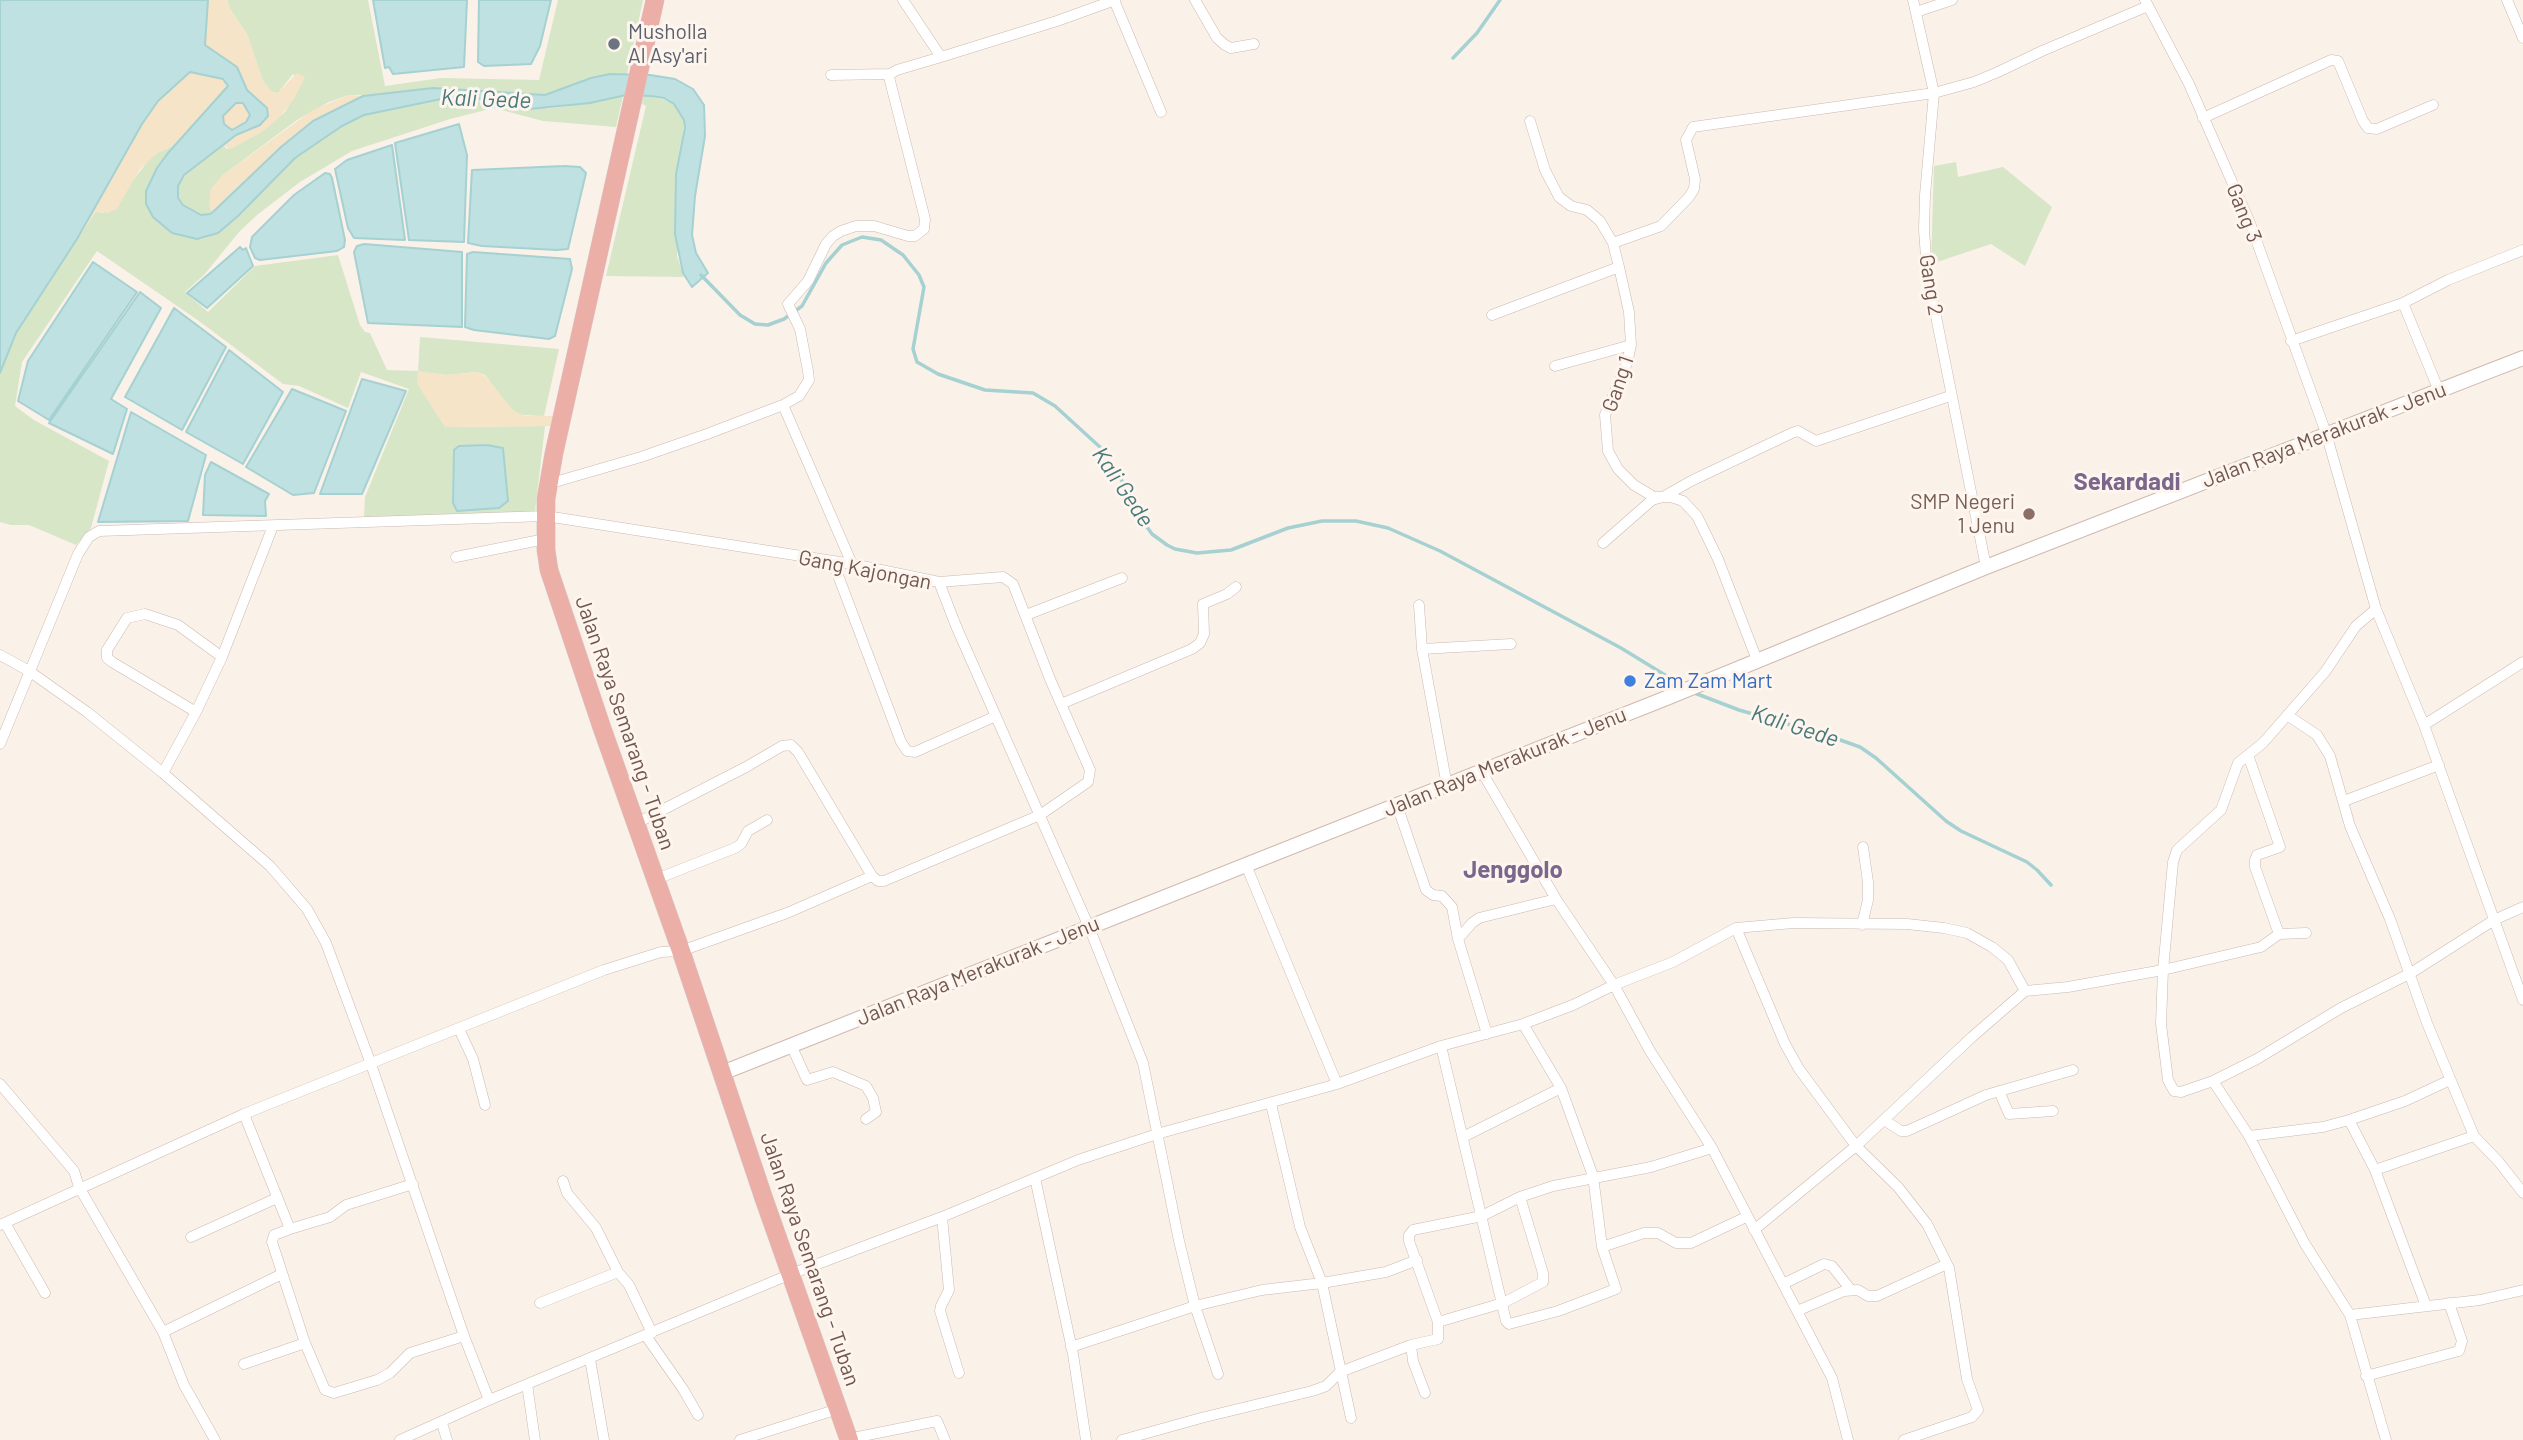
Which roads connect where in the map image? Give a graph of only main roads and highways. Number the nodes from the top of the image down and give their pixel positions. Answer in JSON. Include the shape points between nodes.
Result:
{"nodes":[{"id":1,"x":655,"y":0,"type":"edge"},
{"id":2,"x":2523,"y":358,"type":"edge"},
{"id":3,"x":722,"y":1073,"type":"junction"},
{"id":4,"x":848,"y":1440,"type":"edge"}],
"edges":[{"from":1,"to":3,"type":"highway","name":"Jalan Raya Semarang - Tuban","via":[[548,484],[545,539],[549,570]]},
{"from":2,"to":3,"type":"main road","name":"Jalan Raya Merakurak - Jenu","via":[[1986,567],[1670,698]]},
{"from":3,"to":4,"type":"highway","name":"Jalan Raya Semarang - Tuban"}]}
